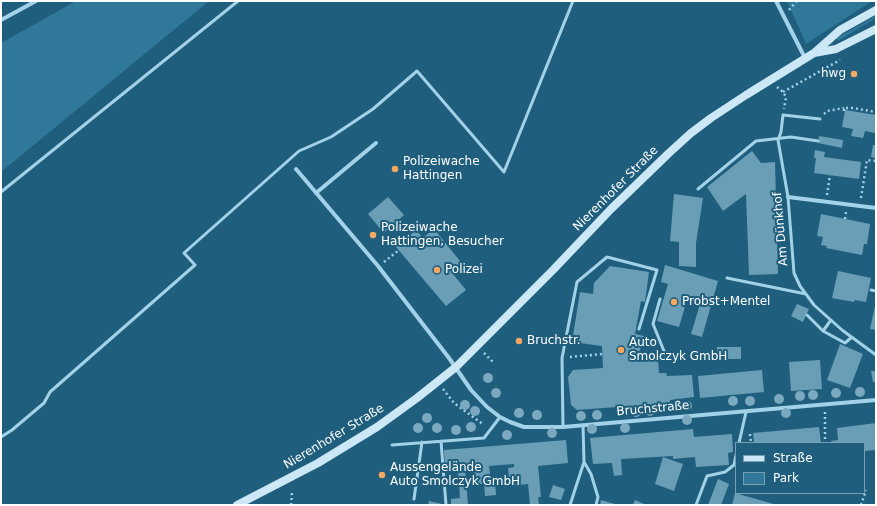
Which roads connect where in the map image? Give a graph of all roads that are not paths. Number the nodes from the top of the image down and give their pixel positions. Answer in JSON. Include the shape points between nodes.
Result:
{"nodes":[{"id":1,"x":36,"y":1,"type":"edge"},
{"id":2,"x":238,"y":1,"type":"edge"},
{"id":3,"x":573,"y":1,"type":"edge"},
{"id":4,"x":776,"y":1,"type":"edge"},
{"id":5,"x":876,"y":10,"type":"edge"},
{"id":6,"x":1,"y":20,"type":"edge"},
{"id":7,"x":876,"y":29,"type":"edge"},
{"id":8,"x":814,"y":53,"type":"junction"},
{"id":9,"x":805,"y":59,"type":"junction"},
{"id":10,"x":820,"y":119,"type":"road end"},
{"id":11,"x":778,"y":140,"type":"junction"},
{"id":12,"x":818,"y":141,"type":"dead end"},
{"id":13,"x":376,"y":143,"type":"dead end"},
{"id":14,"x":296,"y":169,"type":"dead end"},
{"id":15,"x":698,"y":189,"type":"dead end"},
{"id":16,"x":1,"y":192,"type":"edge"},
{"id":17,"x":316,"y":193,"type":"junction"},
{"id":18,"x":788,"y":197,"type":"junction"},
{"id":19,"x":876,"y":207,"type":"edge"},
{"id":20,"x":727,"y":278,"type":"dead end"},
{"id":21,"x":871,"y":290,"type":"dead end"},
{"id":22,"x":876,"y":291,"type":"edge"},
{"id":23,"x":806,"y":294,"type":"junction"},
{"id":24,"x":660,"y":299,"type":"dead end"},
{"id":25,"x":807,"y":315,"type":"dead end"},
{"id":26,"x":831,"y":320,"type":"junction"},
{"id":27,"x":639,"y":329,"type":"dead end"},
{"id":28,"x":823,"y":331,"type":"junction"},
{"id":29,"x":852,"y":337,"type":"junction"},
{"id":30,"x":876,"y":355,"type":"edge"},
{"id":31,"x":666,"y":356,"type":"dead end"},
{"id":32,"x":456,"y":367,"type":"junction"},
{"id":33,"x":876,"y":400,"type":"edge"},
{"id":34,"x":746,"y":412,"type":"junction"},
{"id":35,"x":500,"y":417,"type":"junction"},
{"id":36,"x":583,"y":425,"type":"junction"},
{"id":37,"x":562,"y":427,"type":"junction"},
{"id":38,"x":1,"y":437,"type":"edge"},
{"id":39,"x":441,"y":441,"type":"junction"},
{"id":40,"x":422,"y":442,"type":"junction"},
{"id":41,"x":739,"y":442,"type":"edge"},
{"id":42,"x":392,"y":445,"type":"dead end"},
{"id":43,"x":735,"y":460,"type":"edge"},
{"id":44,"x":584,"y":462,"type":"junction"},
{"id":45,"x":414,"y":499,"type":"dead end"},
{"id":46,"x":237,"y":505,"type":"edge"},
{"id":47,"x":446,"y":505,"type":"edge"},
{"id":48,"x":570,"y":505,"type":"edge"},
{"id":49,"x":596,"y":505,"type":"edge"},
{"id":50,"x":696,"y":505,"type":"edge"}],
"edges":[{"from":1,"to":6,"type":"street"},
{"from":2,"to":16,"type":"lane"},
{"from":3,"to":38,"type":"lane","via":[[504,172],[417,70],[373,109],[331,137],[299,151],[184,253],[195,265],[50,392],[44,403]]},
{"from":4,"to":9,"type":"street"},
{"from":5,"to":8,"type":"main road","name":"Nierenhofer Straße","via":[[840,30]]},
{"from":7,"to":8,"type":"main road","name":"Nierenhofer Straße","via":[[836,48]]},
{"from":8,"to":9,"type":"main road","name":"Nierenhofer Straße"},
{"from":9,"to":32,"type":"main road","name":"Nierenhofer Straße","via":[[711,118],[669,153]]},
{"from":10,"to":11,"type":"lane","name":"Am Dünkhof","via":[[783,115]]},
{"from":11,"to":12,"type":"lane","via":[[791,137]]},
{"from":11,"to":15,"type":"lane","via":[[756,142]]},
{"from":11,"to":18,"type":"lane","name":"Am Dünkhof"},
{"from":13,"to":17,"type":"street"},
{"from":14,"to":17,"type":"street"},
{"from":17,"to":32,"type":"street"},
{"from":18,"to":19,"type":"street"},
{"from":18,"to":23,"type":"lane","name":"Am Dünkhof","via":[[794,273]]},
{"from":20,"to":23,"type":"lane"},
{"from":21,"to":22,"type":"lane"},
{"from":23,"to":26,"type":"lane","name":"Am Dünkhof"},
{"from":24,"to":31,"type":"lane","via":[[653,324]]},
{"from":25,"to":28,"type":"lane"},
{"from":26,"to":28,"type":"lane"},
{"from":26,"to":29,"type":"lane","name":"Am Dünkhof"},
{"from":27,"to":37,"type":"lane","via":[[657,270],[607,257],[577,282],[562,358]]},
{"from":28,"to":29,"type":"lane","via":[[846,343]]},
{"from":29,"to":30,"type":"lane","name":"Am Dünkhof"},
{"from":32,"to":35,"type":"street","name":"Bruchstraße","via":[[487,408]]},
{"from":32,"to":46,"type":"main road","name":"Nierenhofer Straße","via":[[412,403],[358,440],[318,464]]},
{"from":33,"to":34,"type":"street","name":"Bruchstraße"},
{"from":34,"to":36,"type":"street","name":"Bruchstraße"},
{"from":34,"to":41,"type":"lane"},
{"from":35,"to":37,"type":"street","name":"Bruchstraße","via":[[524,427]]},
{"from":35,"to":39,"type":"lane","via":[[484,438]]},
{"from":36,"to":37,"type":"street","name":"Bruchstraße"},
{"from":36,"to":44,"type":"lane"},
{"from":39,"to":40,"type":"lane"},
{"from":39,"to":47,"type":"lane"},
{"from":40,"to":42,"type":"lane"},
{"from":40,"to":45,"type":"lane"},
{"from":43,"to":50,"type":"lane","via":[[734,465],[725,472],[707,476]]},
{"from":44,"to":48,"type":"lane"},
{"from":44,"to":49,"type":"lane","via":[[591,474],[598,497]]}]}
